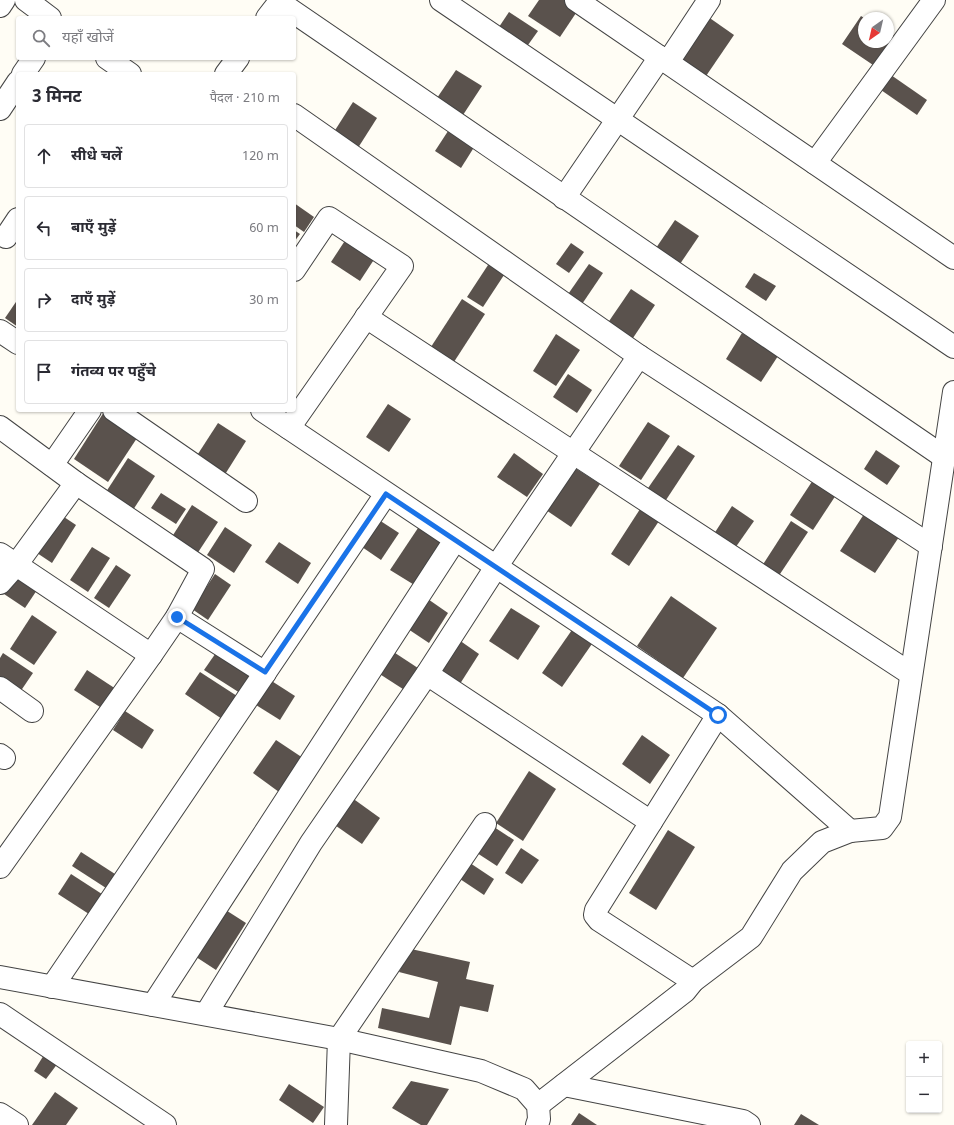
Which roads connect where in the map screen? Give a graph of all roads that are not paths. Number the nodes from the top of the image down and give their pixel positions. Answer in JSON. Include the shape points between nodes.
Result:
{"nodes":[{"id":1,"x":4,"y":0,"type":"edge"},
{"id":2,"x":26,"y":0,"type":"edge"},
{"id":3,"x":441,"y":0,"type":"edge"},
{"id":4,"x":576,"y":0,"type":"edge"},
{"id":5,"x":710,"y":0,"type":"edge"},
{"id":6,"x":934,"y":0,"type":"edge"},
{"id":7,"x":0,"y":6,"type":"edge"},
{"id":8,"x":276,"y":7,"type":"edge"},
{"id":9,"x":47,"y":16,"type":"edge"},
{"id":10,"x":290,"y":16,"type":"edge"},
{"id":11,"x":296,"y":20,"type":"edge"},
{"id":12,"x":33,"y":60,"type":"edge"},
{"id":13,"x":236,"y":60,"type":"edge"},
{"id":14,"x":664,"y":60,"type":"junction"},
{"id":15,"x":25,"y":72,"type":"edge"},
{"id":16,"x":228,"y":72,"type":"edge"},
{"id":17,"x":16,"y":85,"type":"edge"},
{"id":18,"x":0,"y":109,"type":"edge"},
{"id":19,"x":296,"y":115,"type":"edge"},
{"id":20,"x":618,"y":119,"type":"junction"},
{"id":21,"x":815,"y":163,"type":"junction"},
{"id":22,"x":564,"y":198,"type":"junction"},
{"id":23,"x":16,"y":223,"type":"edge"},
{"id":24,"x":8,"y":239,"type":"edge"},
{"id":25,"x":954,"y":258,"type":"edge"},
{"id":26,"x":296,"y":267,"type":"edge"},
{"id":27,"x":366,"y":317,"type":"junction"},
{"id":28,"x":0,"y":331,"type":"edge"},
{"id":29,"x":16,"y":342,"type":"edge"},
{"id":30,"x":954,"y":346,"type":"edge"},
{"id":31,"x":639,"y":356,"type":"junction"},
{"id":32,"x":954,"y":392,"type":"edge"},
{"id":33,"x":89,"y":412,"type":"edge"},
{"id":34,"x":117,"y":412,"type":"edge"},
{"id":35,"x":265,"y":412,"type":"edge"},
{"id":36,"x":0,"y":427,"type":"edge"},
{"id":37,"x":289,"y":428,"type":"junction"},
{"id":38,"x":573,"y":452,"type":"junction"},
{"id":39,"x":944,"y":457,"type":"junction"},
{"id":40,"x":52,"y":465,"type":"junction"},
{"id":41,"x":76,"y":483,"type":"junction"},
{"id":42,"x":386,"y":494,"type":"junction"},
{"id":43,"x":246,"y":501,"type":"dead end"},
{"id":44,"x":455,"y":540,"type":"junction"},
{"id":45,"x":931,"y":546,"type":"junction"},
{"id":46,"x":8,"y":560,"type":"edge"},
{"id":47,"x":496,"y":567,"type":"junction"},
{"id":48,"x":0,"y":583,"type":"edge"},
{"id":49,"x":177,"y":617,"type":"junction"},
{"id":50,"x":151,"y":655,"type":"junction"},
{"id":51,"x":265,"y":672,"type":"junction"},
{"id":52,"x":427,"y":674,"type":"junction"},
{"id":53,"x":911,"y":674,"type":"junction"},
{"id":54,"x":0,"y":688,"type":"edge"},
{"id":55,"x":32,"y":711,"type":"dead end"},
{"id":56,"x":718,"y":715,"type":"junction"},
{"id":57,"x":651,"y":822,"type":"junction"},
{"id":58,"x":485,"y":824,"type":"dead end"},
{"id":59,"x":850,"y":830,"type":"junction"},
{"id":60,"x":0,"y":867,"type":"edge"},
{"id":61,"x":1,"y":978,"type":"edge"},
{"id":62,"x":693,"y":982,"type":"junction"},
{"id":63,"x":52,"y":987,"type":"junction"},
{"id":64,"x":153,"y":1005,"type":"junction"},
{"id":65,"x":0,"y":1014,"type":"edge"},
{"id":66,"x":206,"y":1014,"type":"junction"},
{"id":67,"x":339,"y":1039,"type":"junction"},
{"id":68,"x":564,"y":1085,"type":"junction"},
{"id":69,"x":0,"y":1114,"type":"edge"},
{"id":70,"x":538,"y":1115,"type":"edge"},
{"id":71,"x":17,"y":1125,"type":"edge"},
{"id":72,"x":165,"y":1125,"type":"edge"},
{"id":73,"x":336,"y":1125,"type":"edge"},
{"id":74,"x":749,"y":1125,"type":"edge"}],
"edges":[{"from":1,"to":7,"type":"street"},
{"from":2,"to":9,"type":"street"},
{"from":3,"to":20,"type":"street"},
{"from":4,"to":14,"type":"street"},
{"from":5,"to":14,"type":"street"},
{"from":6,"to":21,"type":"street"},
{"from":8,"to":10,"type":"street"},
{"from":11,"to":22,"type":"street"},
{"from":12,"to":15,"type":"street"},
{"from":13,"to":16,"type":"street"},
{"from":14,"to":20,"type":"street"},
{"from":14,"to":21,"type":"street"},
{"from":17,"to":18,"type":"street"},
{"from":19,"to":31,"type":"street"},
{"from":20,"to":22,"type":"street"},
{"from":20,"to":30,"type":"street"},
{"from":21,"to":25,"type":"street"},
{"from":22,"to":39,"type":"street"},
{"from":23,"to":24,"type":"street"},
{"from":26,"to":27,"type":"street","via":[[329,218],[402,266]]},
{"from":27,"to":37,"type":"street"},
{"from":27,"to":38,"type":"street"},
{"from":28,"to":29,"type":"street"},
{"from":31,"to":38,"type":"street"},
{"from":31,"to":45,"type":"street"},
{"from":32,"to":39,"type":"street"},
{"from":33,"to":40,"type":"street"},
{"from":34,"to":43,"type":"street"},
{"from":35,"to":37,"type":"street"},
{"from":36,"to":40,"type":"street"},
{"from":37,"to":42,"type":"street"},
{"from":38,"to":47,"type":"street"},
{"from":38,"to":53,"type":"street"},
{"from":39,"to":45,"type":"street"},
{"from":40,"to":41,"type":"street"},
{"from":41,"to":46,"type":"street"},
{"from":41,"to":49,"type":"street","via":[[202,569]]},
{"from":42,"to":44,"type":"street"},
{"from":42,"to":51,"type":"street"},
{"from":44,"to":47,"type":"street"},
{"from":44,"to":64,"type":"street"},
{"from":45,"to":53,"type":"street"},
{"from":46,"to":48,"type":"street"},
{"from":46,"to":50,"type":"street"},
{"from":47,"to":52,"type":"street"},
{"from":47,"to":56,"type":"street"},
{"from":49,"to":50,"type":"street"},
{"from":49,"to":51,"type":"street"},
{"from":50,"to":60,"type":"street"},
{"from":51,"to":63,"type":"street"},
{"from":52,"to":57,"type":"street"},
{"from":52,"to":66,"type":"street","via":[[311,843]]},
{"from":53,"to":59,"type":"street","via":[[890,817],[882,828]]},
{"from":54,"to":55,"type":"street"},
{"from":56,"to":57,"type":"street"},
{"from":56,"to":59,"type":"street"},
{"from":57,"to":62,"type":"street","via":[[595,915]]},
{"from":58,"to":67,"type":"street"},
{"from":59,"to":62,"type":"street","via":[[822,842],[792,871],[751,937]]},
{"from":61,"to":63,"type":"street"},
{"from":62,"to":68,"type":"street","via":[[685,991]]},
{"from":63,"to":64,"type":"street"},
{"from":64,"to":66,"type":"street"},
{"from":65,"to":72,"type":"street"},
{"from":66,"to":67,"type":"street"},
{"from":67,"to":70,"type":"street","via":[[480,1071],[524,1089]]},
{"from":67,"to":73,"type":"street"},
{"from":68,"to":70,"type":"street"},
{"from":68,"to":74,"type":"street","via":[[742,1121]]},
{"from":69,"to":71,"type":"street"}]}
